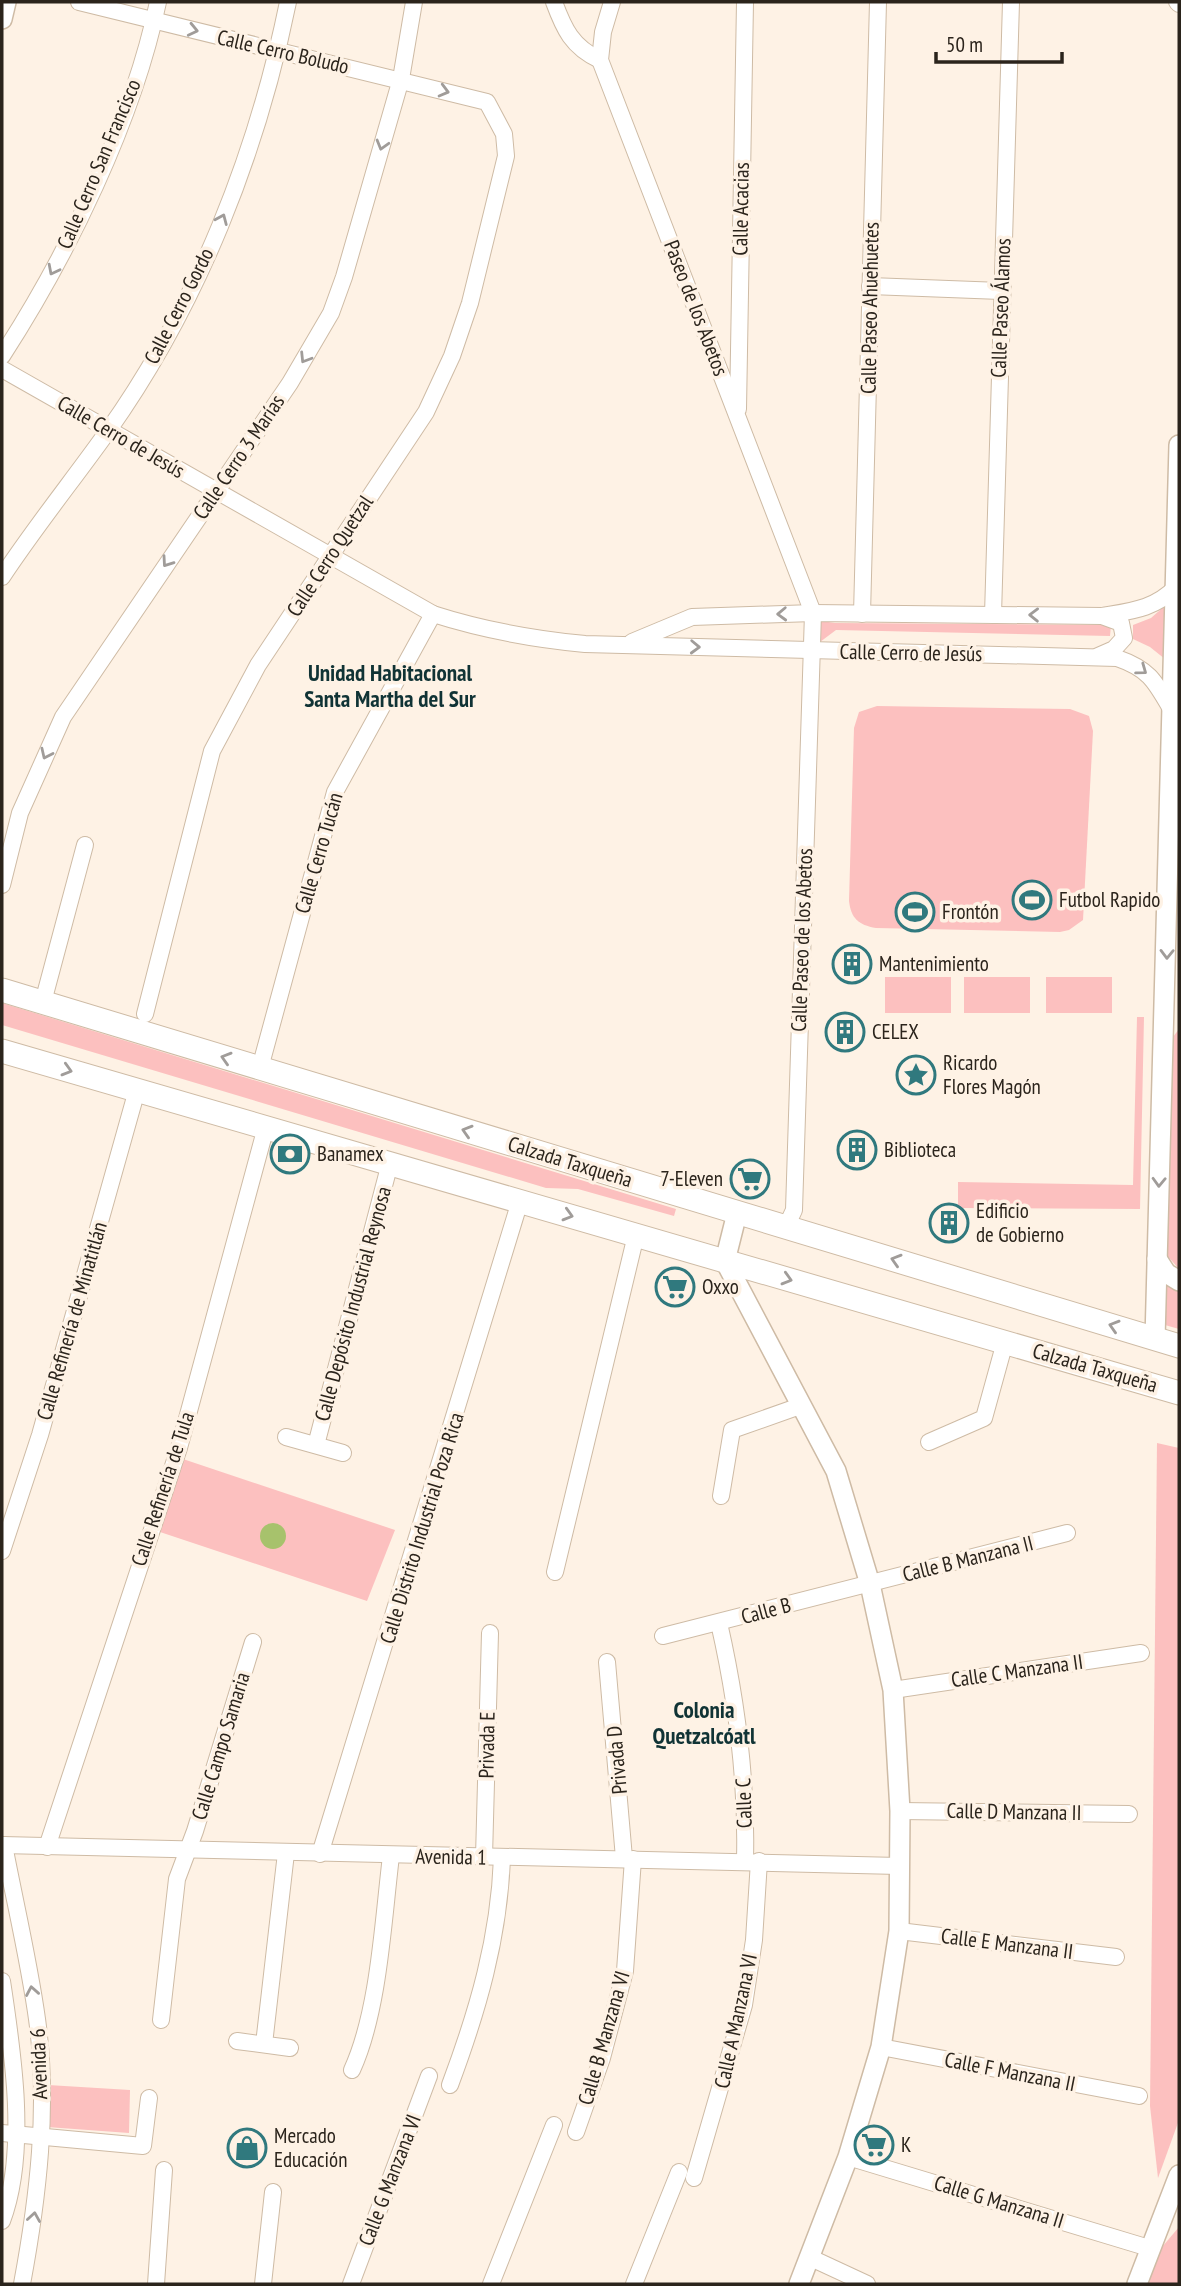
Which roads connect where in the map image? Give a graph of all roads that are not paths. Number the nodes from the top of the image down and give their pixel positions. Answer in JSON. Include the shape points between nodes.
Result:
{"nodes":[{"id":1,"x":6,"y":2,"type":"edge"},
{"id":2,"x":79,"y":2,"type":"edge"},
{"id":3,"x":158,"y":2,"type":"edge"},
{"id":4,"x":288,"y":2,"type":"edge"},
{"id":5,"x":414,"y":2,"type":"edge"},
{"id":6,"x":554,"y":2,"type":"edge"},
{"id":7,"x":612,"y":2,"type":"edge"},
{"id":8,"x":745,"y":2,"type":"edge"},
{"id":9,"x":878,"y":2,"type":"edge"},
{"id":10,"x":1011,"y":2,"type":"edge"},
{"id":11,"x":2,"y":19,"type":"edge"},
{"id":12,"x":154,"y":21,"type":"junction"},
{"id":13,"x":278,"y":51,"type":"junction"},
{"id":14,"x":600,"y":60,"type":"junction"},
{"id":15,"x":401,"y":79,"type":"junction"},
{"id":16,"x":487,"y":102,"type":"joint"},
{"id":17,"x":870,"y":286,"type":"junction"},
{"id":18,"x":1001,"y":291,"type":"junction"},
{"id":19,"x":2,"y":356,"type":"edge"},
{"id":20,"x":2,"y":369,"type":"edge"},
{"id":21,"x":738,"y":416,"type":"junction"},
{"id":22,"x":109,"y":430,"type":"junction"},
{"id":23,"x":1179,"y":445,"type":"edge"},
{"id":24,"x":217,"y":491,"type":"junction"},
{"id":25,"x":330,"y":556,"type":"junction"},
{"id":26,"x":2,"y":577,"type":"edge"},
{"id":27,"x":1176,"y":587,"type":"junction"},
{"id":28,"x":813,"y":613,"type":"junction"},
{"id":29,"x":433,"y":614,"type":"junction"},
{"id":30,"x":862,"y":614,"type":"junction"},
{"id":31,"x":993,"y":615,"type":"junction"},
{"id":32,"x":1102,"y":616,"type":"junction"},
{"id":33,"x":627,"y":645,"type":"junction"},
{"id":34,"x":810,"y":651,"type":"junction"},
{"id":35,"x":1096,"y":657,"type":"junction"},
{"id":36,"x":1171,"y":709,"type":"junction"},
{"id":37,"x":85,"y":845,"type":"dead end"},
{"id":38,"x":1169,"y":866,"type":"junction"},
{"id":39,"x":2,"y":885,"type":"edge"},
{"id":40,"x":1179,"y":885,"type":"edge"},
{"id":41,"x":2,"y":990,"type":"edge"},
{"id":42,"x":43,"y":1002,"type":"junction"},
{"id":43,"x":1179,"y":1009,"type":"edge"},
{"id":44,"x":145,"y":1014,"type":"dead end"},
{"id":45,"x":1165,"y":1024,"type":"junction"},
{"id":46,"x":2,"y":1051,"type":"edge"},
{"id":47,"x":260,"y":1068,"type":"junction"},
{"id":48,"x":137,"y":1090,"type":"junction"},
{"id":49,"x":266,"y":1127,"type":"junction"},
{"id":50,"x":390,"y":1163,"type":"junction"},
{"id":51,"x":520,"y":1201,"type":"junction"},
{"id":52,"x":737,"y":1213,"type":"junction"},
{"id":53,"x":786,"y":1227,"type":"junction"},
{"id":54,"x":636,"y":1235,"type":"junction"},
{"id":55,"x":1157,"y":1259,"type":"junction"},
{"id":56,"x":725,"y":1261,"type":"junction"},
{"id":57,"x":1179,"y":1281,"type":"edge"},
{"id":58,"x":1155,"y":1339,"type":"junction"},
{"id":59,"x":1005,"y":1342,"type":"junction"},
{"id":60,"x":1179,"y":1346,"type":"edge"},
{"id":61,"x":1179,"y":1393,"type":"edge"},
{"id":62,"x":800,"y":1406,"type":"junction"},
{"id":63,"x":286,"y":1437,"type":"dead end"},
{"id":64,"x":929,"y":1442,"type":"dead end"},
{"id":65,"x":316,"y":1445,"type":"junction"},
{"id":66,"x":343,"y":1452,"type":"dead end"},
{"id":67,"x":721,"y":1496,"type":"dead end"},
{"id":68,"x":1067,"y":1533,"type":"dead end"},
{"id":69,"x":2,"y":1551,"type":"edge"},
{"id":70,"x":555,"y":1572,"type":"dead end"},
{"id":71,"x":870,"y":1584,"type":"junction"},
{"id":72,"x":719,"y":1623,"type":"junction"},
{"id":73,"x":489,"y":1633,"type":"dead end"},
{"id":74,"x":663,"y":1636,"type":"dead end"},
{"id":75,"x":253,"y":1642,"type":"dead end"},
{"id":76,"x":1141,"y":1653,"type":"dead end"},
{"id":77,"x":607,"y":1662,"type":"dead end"},
{"id":78,"x":893,"y":1690,"type":"junction"},
{"id":79,"x":900,"y":1811,"type":"junction"},
{"id":80,"x":1129,"y":1814,"type":"dead end"},
{"id":81,"x":3,"y":1845,"type":"edge"},
{"id":82,"x":47,"y":1847,"type":"junction"},
{"id":83,"x":188,"y":1850,"type":"junction"},
{"id":84,"x":286,"y":1853,"type":"junction"},
{"id":85,"x":320,"y":1854,"type":"junction"},
{"id":86,"x":391,"y":1856,"type":"junction"},
{"id":87,"x":484,"y":1857,"type":"junction"},
{"id":88,"x":502,"y":1858,"type":"junction"},
{"id":89,"x":629,"y":1858,"type":"junction"},
{"id":90,"x":752,"y":1860,"type":"junction"},
{"id":91,"x":899,"y":1866,"type":"junction"},
{"id":92,"x":899,"y":1931,"type":"junction"},
{"id":93,"x":1116,"y":1957,"type":"dead end"},
{"id":94,"x":2,"y":1981,"type":"edge"},
{"id":95,"x":161,"y":2020,"type":"dead end"},
{"id":96,"x":237,"y":2041,"type":"dead end"},
{"id":97,"x":264,"y":2044,"type":"junction"},
{"id":98,"x":881,"y":2047,"type":"junction"},
{"id":99,"x":290,"y":2048,"type":"dead end"},
{"id":100,"x":352,"y":2070,"type":"dead end"},
{"id":101,"x":429,"y":2076,"type":"dead end"},
{"id":102,"x":450,"y":2085,"type":"dead end"},
{"id":103,"x":1139,"y":2096,"type":"dead end"},
{"id":104,"x":149,"y":2098,"type":"dead end"},
{"id":105,"x":554,"y":2125,"type":"dead end"},
{"id":106,"x":576,"y":2132,"type":"dead end"},
{"id":107,"x":8,"y":2133,"type":"edge"},
{"id":108,"x":42,"y":2136,"type":"junction"},
{"id":109,"x":848,"y":2157,"type":"junction"},
{"id":110,"x":164,"y":2170,"type":"dead end"},
{"id":111,"x":1179,"y":2175,"type":"edge"},
{"id":112,"x":273,"y":2192,"type":"dead end"},
{"id":113,"x":2,"y":2221,"type":"edge"},
{"id":114,"x":1149,"y":2248,"type":"junction"},
{"id":115,"x":811,"y":2258,"type":"junction"},
{"id":116,"x":22,"y":2284,"type":"edge"},
{"id":117,"x":156,"y":2284,"type":"edge"},
{"id":118,"x":263,"y":2284,"type":"edge"},
{"id":119,"x":351,"y":2284,"type":"edge"},
{"id":120,"x":491,"y":2284,"type":"edge"},
{"id":121,"x":634,"y":2284,"type":"edge"},
{"id":122,"x":799,"y":2284,"type":"edge"},
{"id":123,"x":867,"y":2284,"type":"edge"},
{"id":124,"x":1137,"y":2284,"type":"edge"}],
"edges":[{"from":1,"to":11,"type":"street"},
{"from":2,"to":12,"type":"street","name":"Calle Cerro Boludo"},
{"from":3,"to":12,"type":"street","name":"Calle Cerro San Francisco"},
{"from":4,"to":13,"type":"street","name":"Calle Cerro Gordo"},
{"from":5,"to":15,"type":"street","name":"Calle Cerro 3 Marías"},
{"from":6,"to":14,"type":"street","via":[[565,31],[580,51]]},
{"from":7,"to":14,"type":"street","name":"Paseo de los Abetos"},
{"from":8,"to":21,"type":"street","name":"Calle Acacias"},
{"from":9,"to":17,"type":"street","name":"Calle Paseo Ahuehuetes"},
{"from":10,"to":18,"type":"street","name":"Calle Paseo Álamos"},
{"from":12,"to":13,"type":"street","name":"Calle Cerro Boludo","one_way":true},
{"from":12,"to":19,"type":"street","name":"Calle Cerro San Francisco","one_way":true,"via":[[87,205],[36,304]]},
{"from":13,"to":15,"type":"street","name":"Calle Cerro Boludo"},
{"from":22,"to":13,"type":"street","name":"Calle Cerro Gordo","one_way":true,"via":[[159,351],[197,276],[236,186]]},
{"from":14,"to":21,"type":"street","name":"Paseo de los Abetos"},
{"from":15,"to":16,"type":"street","name":"Calle Cerro Boludo","one_way":true},
{"from":15,"to":24,"type":"street","name":"Calle Cerro 3 Marías","one_way":true,"via":[[331,313]]},
{"from":16,"to":25,"type":"street","name":"Calle Cerro Quetzal","via":[[504,134],[506,156],[452,356],[426,412]]},
{"from":17,"to":18,"type":"street"},
{"from":17,"to":30,"type":"street","name":"Calle Paseo Ahuehuetes"},
{"from":18,"to":31,"type":"street","name":"Calle Paseo Álamos"},
{"from":20,"to":22,"type":"street","name":"Calle Cerro de Jesús"},
{"from":21,"to":28,"type":"street","name":"Paseo de los Abetos"},
{"from":22,"to":24,"type":"street","name":"Calle Cerro de Jesús"},
{"from":22,"to":26,"type":"street","name":"Calle Cerro Gordo"},
{"from":23,"to":27,"type":"street"},
{"from":24,"to":25,"type":"street","name":"Calle Cerro de Jesús"},
{"from":24,"to":39,"type":"street","name":"Calle Cerro 3 Marías","one_way":true,"via":[[62,718],[20,813]]},
{"from":25,"to":29,"type":"street","name":"Calle Cerro de Jesús"},
{"from":25,"to":44,"type":"street","name":"Calle Cerro Quetzal","via":[[258,665],[212,751]]},
{"from":27,"to":32,"type":"street","name":"Calle Cerro de Jesús","via":[[1147,608]]},
{"from":27,"to":36,"type":"street"},
{"from":28,"to":30,"type":"street","name":"Calle Cerro de Jesús"},
{"from":28,"to":33,"type":"street","name":"Calle Cerro de Jesús","one_way":true,"via":[[692,617]]},
{"from":28,"to":34,"type":"street","name":"Calle Paseo de los Abetos"},
{"from":29,"to":33,"type":"street","name":"Calle Cerro de Jesús","via":[[478,629],[535,639]]},
{"from":29,"to":47,"type":"street","name":"Calle Cerro Tucán","via":[[335,792]]},
{"from":30,"to":31,"type":"street","name":"Calle Cerro de Jesús"},
{"from":32,"to":31,"type":"street","name":"Calle Cerro de Jesús","one_way":true},
{"from":32,"to":35,"type":"street","via":[[1121,623],[1124,638]]},
{"from":33,"to":34,"type":"street","name":"Calle Cerro de Jesús","one_way":true},
{"from":34,"to":35,"type":"street","name":"Calle Cerro de Jesús"},
{"from":34,"to":53,"type":"street","name":"Calle Paseo de los Abetos","via":[[794,1210]]},
{"from":35,"to":36,"type":"street","name":"Calle Cerro de Jesús","one_way":true,"via":[[1140,666]]},
{"from":36,"to":38,"type":"street"},
{"from":37,"to":42,"type":"street"},
{"from":38,"to":40,"type":"street"},
{"from":38,"to":45,"type":"street","one_way":true},
{"from":41,"to":42,"type":"main road","name":"Calzada Taxqueña"},
{"from":47,"to":42,"type":"main road","name":"Calzada Taxqueña","one_way":true},
{"from":43,"to":45,"type":"street"},
{"from":45,"to":55,"type":"street","one_way":true},
{"from":46,"to":48,"type":"main road","name":"Calzada Taxqueña","one_way":true},
{"from":52,"to":47,"type":"main road","name":"Calzada Taxqueña","one_way":true},
{"from":48,"to":49,"type":"main road","name":"Calzada Taxqueña"},
{"from":48,"to":69,"type":"street","name":"Calle Refinería de Minatitlán","via":[[40,1436]]},
{"from":49,"to":50,"type":"main road","name":"Calzada Taxqueña"},
{"from":49,"to":82,"type":"street","name":"Calle Refinería de Tula","via":[[178,1448]]},
{"from":50,"to":51,"type":"main road","name":"Calzada Taxqueña"},
{"from":50,"to":65,"type":"street","name":"Calle Depósito Industrial Reynosa"},
{"from":51,"to":54,"type":"main road","name":"Calzada Taxqueña","one_way":true},
{"from":51,"to":85,"type":"street","name":"Calle Distrito Industrial Poza Rica"},
{"from":52,"to":53,"type":"main road","name":"Calzada Taxqueña"},
{"from":52,"to":56,"type":"street"},
{"from":58,"to":53,"type":"main road","name":"Calzada Taxqueña","one_way":true},
{"from":54,"to":56,"type":"main road","name":"Calzada Taxqueña"},
{"from":54,"to":70,"type":"street"},
{"from":55,"to":57,"type":"street","via":[[1166,1273]]},
{"from":55,"to":58,"type":"street"},
{"from":56,"to":59,"type":"main road","name":"Calzada Taxqueña","one_way":true},
{"from":56,"to":62,"type":"street"},
{"from":58,"to":60,"type":"main road","name":"Calzada Taxqueña"},
{"from":59,"to":61,"type":"main road","name":"Calzada Taxqueña"},
{"from":59,"to":64,"type":"street","via":[[984,1418]]},
{"from":62,"to":67,"type":"street","via":[[732,1430]]},
{"from":62,"to":71,"type":"street","via":[[836,1471]]},
{"from":63,"to":65,"type":"street","name":"Calle Depósito Industrial Reynosa"},
{"from":65,"to":66,"type":"street","name":"Calle Depósito Industrial Reynosa"},
{"from":68,"to":71,"type":"street","name":"Calle B Manzana II"},
{"from":71,"to":72,"type":"street","name":"Calle B"},
{"from":71,"to":78,"type":"street"},
{"from":72,"to":74,"type":"street","name":"Calle B"},
{"from":72,"to":90,"type":"street","name":"Calle C","via":[[733,1684]]},
{"from":73,"to":87,"type":"street","name":"Privada E"},
{"from":75,"to":83,"type":"street","name":"Calle Campo Samaria"},
{"from":76,"to":78,"type":"street","name":"Calle C Manzana II"},
{"from":77,"to":89,"type":"street","name":"Privada D"},
{"from":78,"to":79,"type":"street"},
{"from":79,"to":80,"type":"street","name":"Calle D Manzana II"},
{"from":79,"to":91,"type":"street"},
{"from":81,"to":82,"type":"street","name":"Avenida 1"},
{"from":108,"to":81,"type":"street","name":"Avenida 6","one_way":true,"via":[[37,2021]]},
{"from":82,"to":83,"type":"street","name":"Avenida 1"},
{"from":83,"to":84,"type":"street","name":"Avenida 1"},
{"from":83,"to":95,"type":"street","name":"Calle Campo Samaria","via":[[177,1880]]},
{"from":84,"to":85,"type":"street","name":"Avenida 1"},
{"from":84,"to":97,"type":"street"},
{"from":85,"to":86,"type":"street","name":"Avenida 1"},
{"from":86,"to":87,"type":"street","name":"Avenida 1"},
{"from":86,"to":100,"type":"street","via":[[379,1956],[361,2050]]},
{"from":87,"to":88,"type":"street","name":"Avenida 1"},
{"from":88,"to":89,"type":"street","name":"Avenida 1"},
{"from":88,"to":102,"type":"street","via":[[494,1943],[475,2018]]},
{"from":89,"to":90,"type":"street","name":"Avenida 1"},
{"from":89,"to":106,"type":"street","name":"Calle B Manzana VI","via":[[625,1970]]},
{"from":90,"to":91,"type":"street","name":"Avenida 1"},
{"from":90,"to":121,"type":"street","name":"Calle A Manzana VI","via":[[754,1940],[744,2005],[686,2175]]},
{"from":91,"to":92,"type":"street"},
{"from":92,"to":93,"type":"street","name":"Calle E Manzana II"},
{"from":92,"to":98,"type":"street"},
{"from":94,"to":107,"type":"street","name":"Avenida 6","via":[[13,2057]]},
{"from":96,"to":97,"type":"street"},
{"from":97,"to":99,"type":"street"},
{"from":98,"to":103,"type":"street","name":"Calle F Manzana II"},
{"from":98,"to":109,"type":"street"},
{"from":101,"to":119,"type":"street","name":"Calle G Manzana VI"},
{"from":104,"to":108,"type":"street","via":[[143,2146]]},
{"from":105,"to":120,"type":"street"},
{"from":107,"to":108,"type":"street"},
{"from":107,"to":113,"type":"street","name":"Avenida 6","via":[[10,2200]]},
{"from":116,"to":108,"type":"street","name":"Avenida 6","one_way":true},
{"from":109,"to":114,"type":"street","name":"Calle G Manzana II"},
{"from":109,"to":115,"type":"street"},
{"from":110,"to":117,"type":"street"},
{"from":111,"to":114,"type":"street"},
{"from":112,"to":118,"type":"street"},
{"from":114,"to":124,"type":"street"},
{"from":115,"to":122,"type":"street"},
{"from":115,"to":123,"type":"street"}]}
